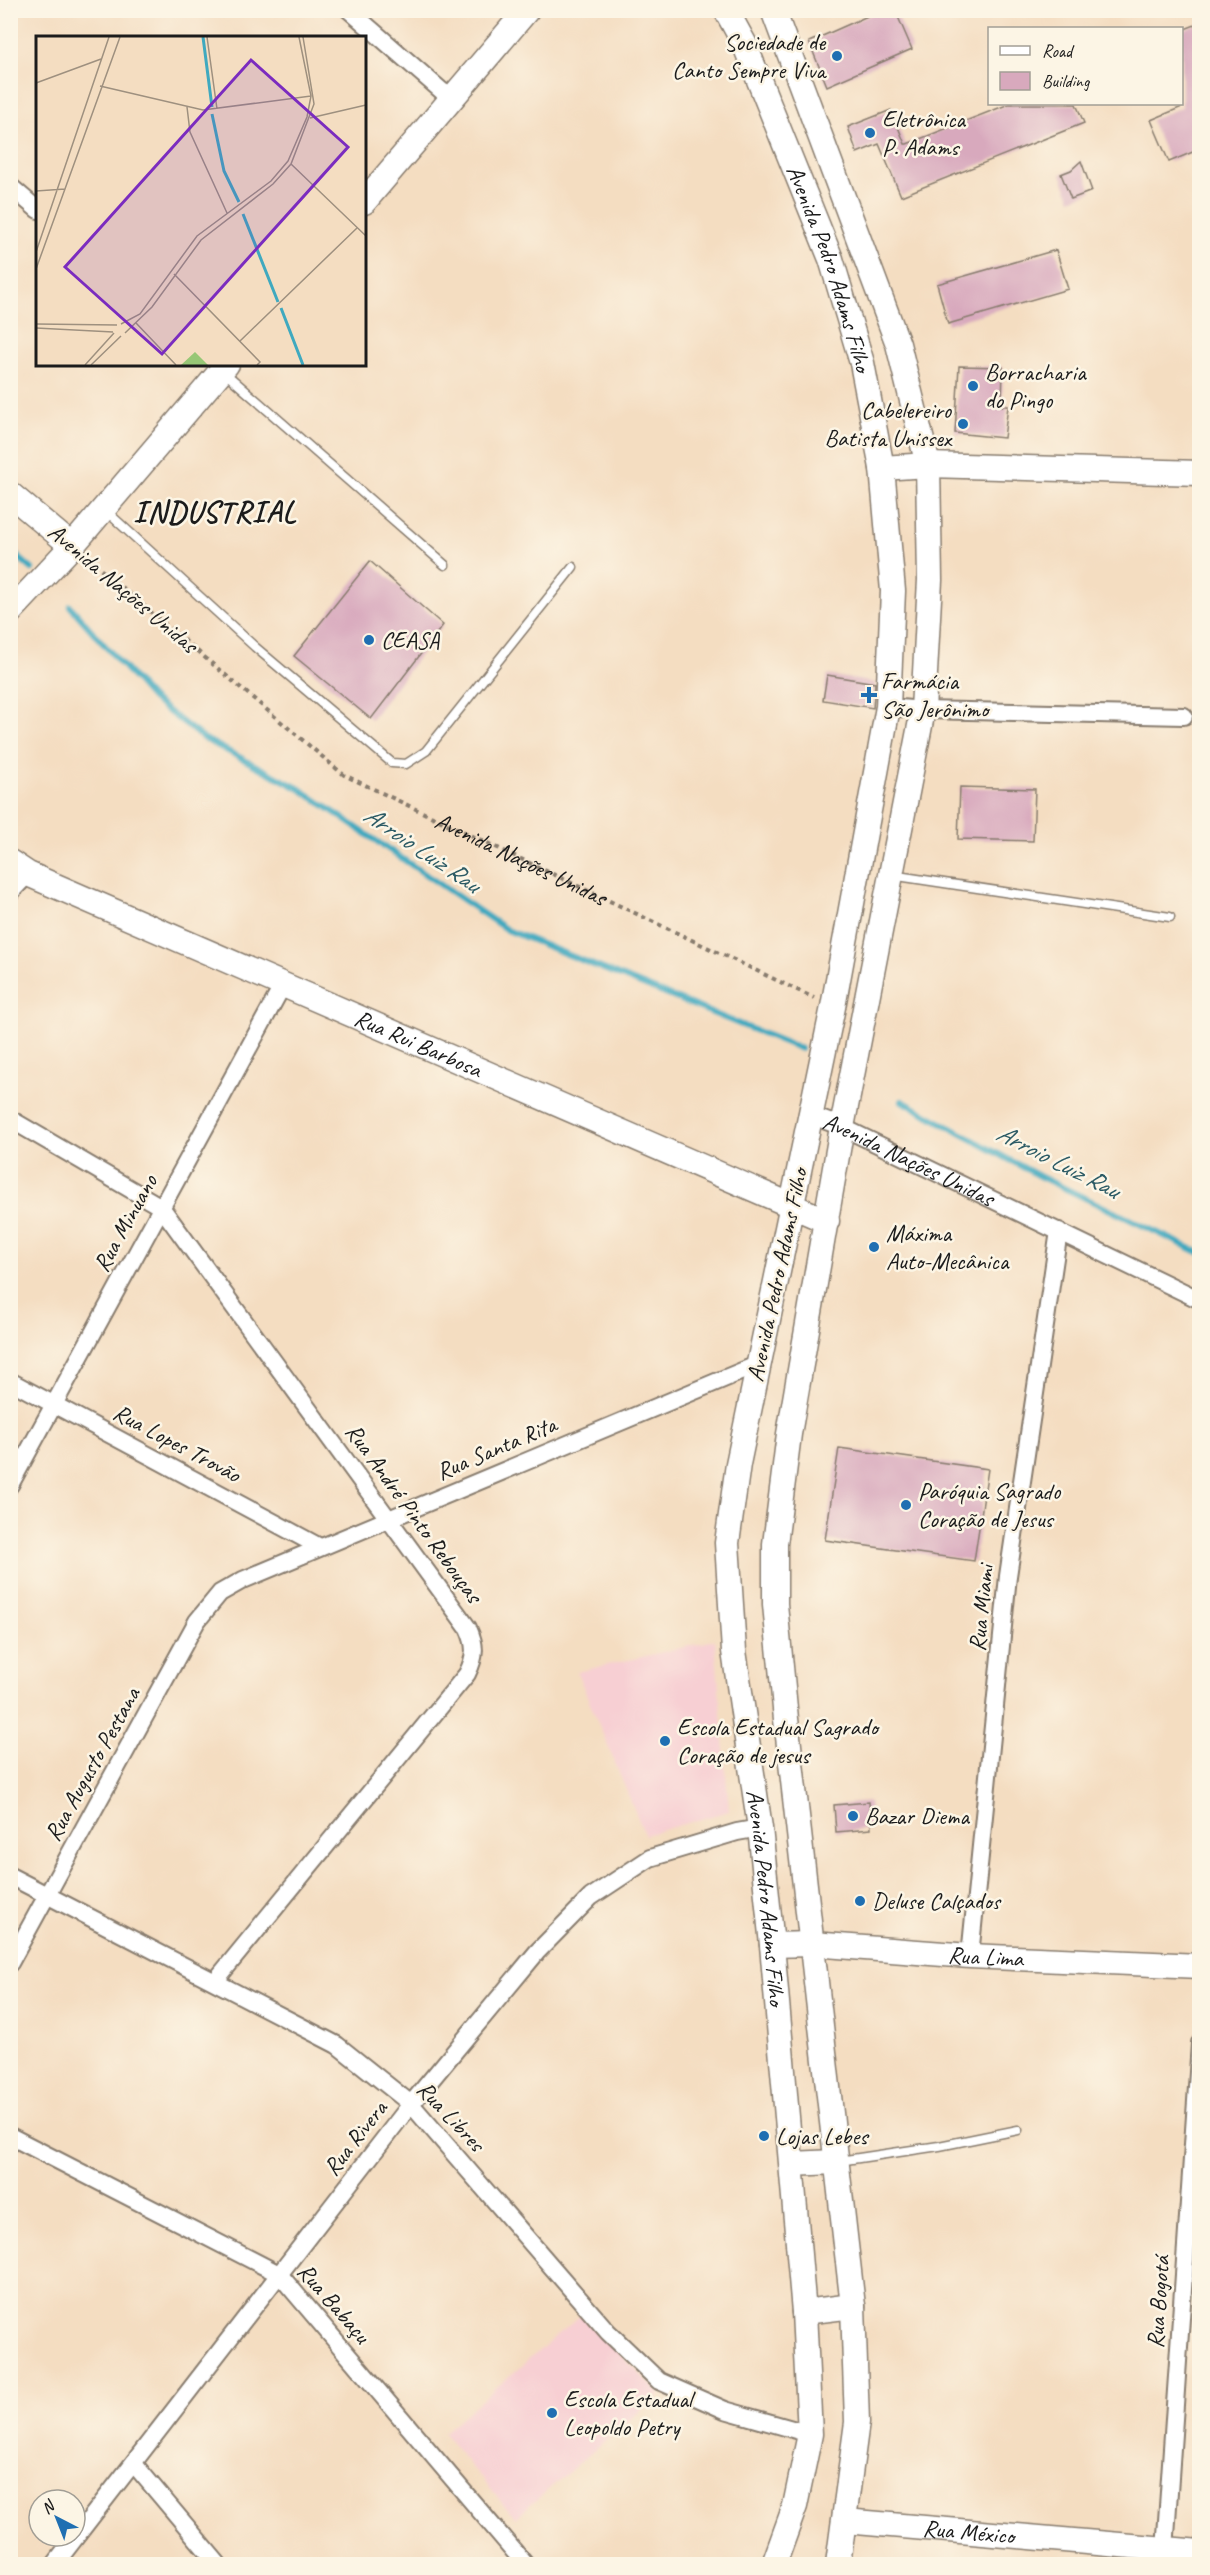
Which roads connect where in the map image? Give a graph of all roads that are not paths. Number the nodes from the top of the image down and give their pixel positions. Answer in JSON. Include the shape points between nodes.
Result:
{"nodes":[{"id":1,"x":349,"y":10,"type":"edge"},
{"id":2,"x":527,"y":10,"type":"edge"},
{"id":3,"x":726,"y":10,"type":"edge"},
{"id":4,"x":778,"y":13,"type":"edge"},
{"id":5,"x":744,"y":43,"type":"junction"},
{"id":6,"x":451,"y":99,"type":"junction"},
{"id":7,"x":10,"y":186,"type":"edge"},
{"id":8,"x":366,"y":200,"type":"edge"},
{"id":9,"x":36,"y":208,"type":"edge"},
{"id":10,"x":221,"y":366,"type":"edge"},
{"id":11,"x":928,"y":465,"type":"junction"},
{"id":12,"x":882,"y":468,"type":"junction"},
{"id":13,"x":1200,"y":472,"type":"edge"},
{"id":14,"x":10,"y":494,"type":"edge"},
{"id":15,"x":104,"y":509,"type":"junction"},
{"id":16,"x":72,"y":546,"type":"junction"},
{"id":17,"x":445,"y":566,"type":"dead end"},
{"id":18,"x":573,"y":567,"type":"dead end"},
{"id":19,"x":10,"y":612,"type":"edge"},
{"id":20,"x":888,"y":707,"type":"junction"},
{"id":21,"x":923,"y":710,"type":"junction"},
{"id":22,"x":1184,"y":716,"type":"dead end"},
{"id":23,"x":19,"y":868,"type":"edge"},
{"id":24,"x":891,"y":875,"type":"junction"},
{"id":25,"x":10,"y":893,"type":"edge"},
{"id":26,"x":1170,"y":917,"type":"dead end"},
{"id":27,"x":847,"y":931,"type":"junction"},
{"id":28,"x":879,"y":938,"type":"junction"},
{"id":29,"x":283,"y":985,"type":"junction"},
{"id":30,"x":810,"y":1115,"type":"junction"},
{"id":31,"x":10,"y":1119,"type":"edge"},
{"id":32,"x":842,"y":1127,"type":"junction"},
{"id":33,"x":161,"y":1207,"type":"junction"},
{"id":34,"x":792,"y":1207,"type":"junction"},
{"id":35,"x":827,"y":1221,"type":"junction"},
{"id":36,"x":1059,"y":1231,"type":"junction"},
{"id":37,"x":1200,"y":1300,"type":"edge"},
{"id":38,"x":759,"y":1364,"type":"junction"},
{"id":39,"x":10,"y":1381,"type":"edge"},
{"id":40,"x":54,"y":1404,"type":"junction"},
{"id":41,"x":10,"y":1485,"type":"edge"},
{"id":42,"x":388,"y":1520,"type":"junction"},
{"id":43,"x":320,"y":1547,"type":"junction"},
{"id":44,"x":220,"y":1593,"type":"joint"},
{"id":45,"x":760,"y":1828,"type":"junction"},
{"id":46,"x":10,"y":1876,"type":"edge"},
{"id":47,"x":47,"y":1896,"type":"junction"},
{"id":48,"x":812,"y":1944,"type":"junction"},
{"id":49,"x":772,"y":1945,"type":"junction"},
{"id":50,"x":970,"y":1956,"type":"junction"},
{"id":51,"x":10,"y":1963,"type":"edge"},
{"id":52,"x":1200,"y":1966,"type":"edge"},
{"id":53,"x":216,"y":1980,"type":"junction"},
{"id":54,"x":1200,"y":2043,"type":"edge"},
{"id":55,"x":411,"y":2104,"type":"junction"},
{"id":56,"x":1018,"y":2130,"type":"dead end"},
{"id":57,"x":10,"y":2136,"type":"edge"},
{"id":58,"x":835,"y":2162,"type":"junction"},
{"id":59,"x":792,"y":2164,"type":"junction"},
{"id":60,"x":279,"y":2274,"type":"junction"},
{"id":61,"x":853,"y":2306,"type":"junction"},
{"id":62,"x":804,"y":2312,"type":"junction"},
{"id":63,"x":810,"y":2434,"type":"junction"},
{"id":64,"x":134,"y":2464,"type":"junction"},
{"id":65,"x":845,"y":2521,"type":"junction"},
{"id":66,"x":1200,"y":2552,"type":"edge"},
{"id":67,"x":1165,"y":2557,"type":"edge"},
{"id":68,"x":55,"y":2565,"type":"edge"},
{"id":69,"x":218,"y":2565,"type":"edge"},
{"id":70,"x":525,"y":2565,"type":"edge"},
{"id":71,"x":774,"y":2565,"type":"edge"},
{"id":72,"x":838,"y":2565,"type":"edge"}],
"edges":[{"from":1,"to":6,"type":"street"},
{"from":2,"to":6,"type":"main road"},
{"from":3,"to":5,"type":"main road","name":"Avenida Pedro Adams Filho"},
{"from":4,"to":5,"type":"main road"},
{"from":4,"to":11,"type":"main road","name":"Avenida Pedro Adams Filho","via":[[898,344]]},
{"from":5,"to":12,"type":"main road","name":"Avenida Pedro Adams Filho","via":[[831,259],[862,363]]},
{"from":6,"to":8,"type":"main road"},
{"from":7,"to":9,"type":"street"},
{"from":10,"to":15,"type":"main road"},
{"from":10,"to":17,"type":"lane"},
{"from":11,"to":12,"type":"main road"},
{"from":11,"to":13,"type":"main road"},
{"from":11,"to":21,"type":"main road","name":"Avenida Pedro Adams Filho","via":[[930,580]]},
{"from":12,"to":20,"type":"main road","name":"Avenida Pedro Adams Filho","via":[[893,591]]},
{"from":14,"to":16,"type":"main road","name":"Avenida Nações Unidas"},
{"from":15,"to":16,"type":"main road"},
{"from":15,"to":18,"type":"lane","via":[[255,647],[392,763],[406,764],[426,751]]},
{"from":16,"to":19,"type":"main road"},
{"from":20,"to":21,"type":"street"},
{"from":20,"to":27,"type":"main road","name":"Avenida Pedro Adams Filho"},
{"from":21,"to":22,"type":"street"},
{"from":21,"to":24,"type":"main road","name":"Avenida Pedro Adams Filho"},
{"from":23,"to":25,"type":"street"},
{"from":23,"to":29,"type":"main road","name":"Rua Rui Barbosa"},
{"from":24,"to":26,"type":"lane"},
{"from":24,"to":28,"type":"main road","name":"Avenida Pedro Adams Filho"},
{"from":27,"to":28,"type":"main road"},
{"from":27,"to":30,"type":"main road","name":"Avenida Pedro Adams Filho"},
{"from":28,"to":32,"type":"main road","name":"Avenida Pedro Adams Filho"},
{"from":29,"to":33,"type":"street","name":"Rua Minuano"},
{"from":29,"to":34,"type":"main road","name":"Rua Rui Barbosa"},
{"from":30,"to":32,"type":"street","name":"Avenida Nações Unidas"},
{"from":30,"to":34,"type":"main road","name":"Avenida Pedro Adams Filho"},
{"from":31,"to":33,"type":"street","name":"Rua André Pinto Rebouças"},
{"from":32,"to":35,"type":"main road","name":"Avenida Pedro Adams Filho"},
{"from":32,"to":36,"type":"street","name":"Avenida Nações Unidas"},
{"from":33,"to":40,"type":"street","name":"Rua Minuano"},
{"from":33,"to":42,"type":"street","name":"Rua André Pinto Rebouças"},
{"from":34,"to":35,"type":"main road","name":"Rua Rui Barbosa"},
{"from":34,"to":38,"type":"main road","name":"Avenida Pedro Adams Filho"},
{"from":35,"to":48,"type":"main road","name":"Avenida Pedro Adams Filho","via":[[789,1434],[775,1544],[775,1604]]},
{"from":36,"to":37,"type":"street","name":"Avenida Nações Unidas"},
{"from":36,"to":50,"type":"street","name":"Rua Miami","via":[[1008,1576]]},
{"from":38,"to":42,"type":"street","name":"Rua Santa Rita"},
{"from":38,"to":45,"type":"main road","name":"Avenida Pedro Adams Filho","via":[[738,1464],[727,1543],[734,1650]]},
{"from":39,"to":40,"type":"street","name":"Rua Lopes Trovão"},
{"from":40,"to":41,"type":"street","name":"Rua Minuano"},
{"from":40,"to":43,"type":"street","name":"Rua Lopes Trovão"},
{"from":42,"to":43,"type":"street","name":"Rua Santa Rita"},
{"from":42,"to":53,"type":"street","name":"Rua André Pinto Rebouças","via":[[468,1628],[476,1648],[474,1661]]},
{"from":43,"to":44,"type":"street","name":"Rua Santa Rita"},
{"from":44,"to":47,"type":"street","name":"Rua Augusto Pestana","via":[[197,1621]]},
{"from":45,"to":49,"type":"main road","name":"Avenida Pedro Adams Filho"},
{"from":45,"to":55,"type":"street","name":"Rua Rivera","via":[[650,1858],[591,1897],[537,1952]]},
{"from":46,"to":47,"type":"street","name":"Rua Libres"},
{"from":47,"to":51,"type":"street","name":"Rua Augusto Pestana"},
{"from":47,"to":53,"type":"street","name":"Rua Libres"},
{"from":48,"to":49,"type":"main road","name":"Rua Lima"},
{"from":48,"to":50,"type":"main road","name":"Rua Lima"},
{"from":48,"to":58,"type":"main road","name":"Avenida Pedro Adams Filho"},
{"from":49,"to":59,"type":"main road","name":"Avenida Pedro Adams Filho"},
{"from":50,"to":52,"type":"main road","name":"Rua Lima"},
{"from":53,"to":55,"type":"street","name":"Rua Libres","via":[[337,2045]]},
{"from":54,"to":67,"type":"street","name":"Rua Bogotá"},
{"from":55,"to":60,"type":"street","name":"Rua Rivera"},
{"from":55,"to":63,"type":"street","name":"Rua Libres","via":[[608,2332],[659,2381],[725,2410]]},
{"from":56,"to":58,"type":"lane"},
{"from":57,"to":60,"type":"street","name":"Rua Babaçu"},
{"from":58,"to":59,"type":"main road"},
{"from":58,"to":61,"type":"main road","name":"Avenida Pedro Adams Filho"},
{"from":59,"to":62,"type":"main road","name":"Avenida Pedro Adams Filho"},
{"from":60,"to":64,"type":"street","name":"Rua Rivera"},
{"from":60,"to":70,"type":"street","name":"Rua Babaçu"},
{"from":61,"to":62,"type":"main road"},
{"from":61,"to":65,"type":"main road","name":"Avenida Pedro Adams Filho","via":[[857,2422]]},
{"from":62,"to":63,"type":"main road","name":"Avenida Pedro Adams Filho"},
{"from":63,"to":71,"type":"main road","name":"Avenida Pedro Adams Filho","via":[[795,2506]]},
{"from":64,"to":68,"type":"street","name":"Rua Rivera"},
{"from":64,"to":69,"type":"street"},
{"from":65,"to":67,"type":"main road","name":"Rua México"},
{"from":65,"to":72,"type":"main road","name":"Avenida Pedro Adams Filho"},
{"from":66,"to":67,"type":"main road","name":"Rua México"}]}
